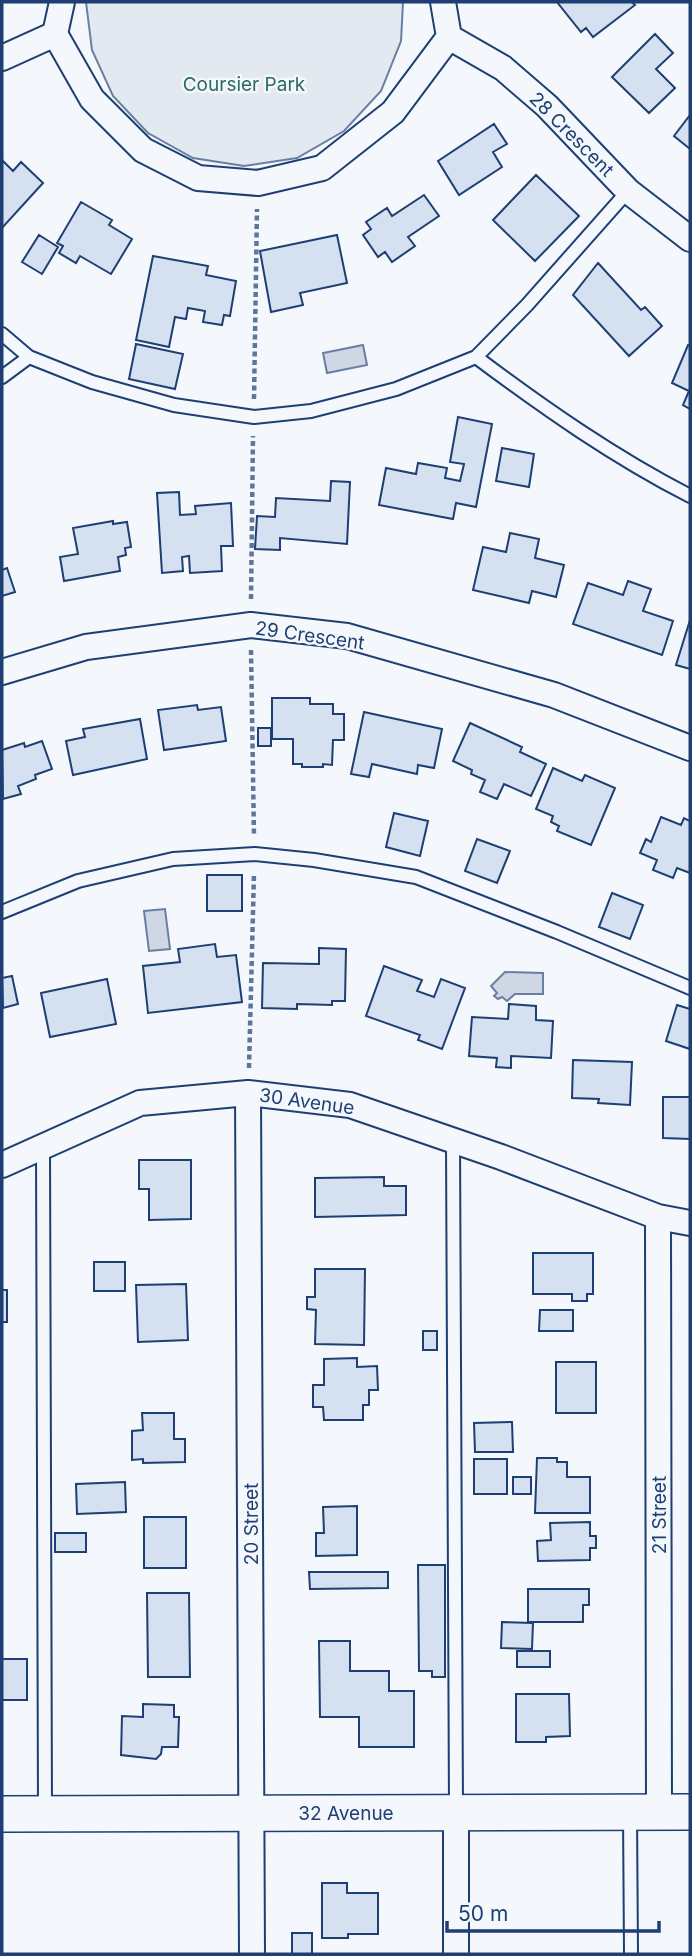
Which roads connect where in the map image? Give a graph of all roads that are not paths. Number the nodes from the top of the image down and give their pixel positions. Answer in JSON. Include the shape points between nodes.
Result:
{"nodes":[{"id":1,"x":62,"y":2,"type":"edge"},
{"id":2,"x":443,"y":2,"type":"edge"},
{"id":3,"x":55,"y":34,"type":"junction"},
{"id":4,"x":449,"y":37,"type":"junction"},
{"id":5,"x":2,"y":58,"type":"edge"},
{"id":6,"x":628,"y":191,"type":"junction"},
{"id":7,"x":690,"y":239,"type":"edge"},
{"id":8,"x":2,"y":334,"type":"edge"},
{"id":9,"x":29,"y":356,"type":"junction"},
{"id":10,"x":476,"y":357,"type":"junction"},
{"id":11,"x":2,"y":377,"type":"edge"},
{"id":12,"x":690,"y":496,"type":"edge"},
{"id":13,"x":2,"y":672,"type":"edge"},
{"id":14,"x":690,"y":748,"type":"edge"},
{"id":15,"x":2,"y":912,"type":"edge"},
{"id":16,"x":690,"y":988,"type":"edge"},
{"id":17,"x":248,"y":1093,"type":"junction"},
{"id":18,"x":453,"y":1141,"type":"junction"},
{"id":19,"x":43,"y":1146,"type":"junction"},
{"id":20,"x":2,"y":1165,"type":"edge"},
{"id":21,"x":658,"y":1217,"type":"junction"},
{"id":22,"x":690,"y":1223,"type":"edge"},
{"id":23,"x":660,"y":1812,"type":"edge"},
{"id":24,"x":456,"y":1813,"type":"junction"},
{"id":25,"x":2,"y":1814,"type":"edge"},
{"id":26,"x":45,"y":1814,"type":"junction"},
{"id":27,"x":252,"y":1814,"type":"junction"},
{"id":28,"x":252,"y":1954,"type":"edge"},
{"id":29,"x":456,"y":1954,"type":"edge"},
{"id":30,"x":631,"y":1954,"type":"edge"}],
"edges":[{"from":1,"to":3,"type":"street"},
{"from":2,"to":4,"type":"street"},
{"from":3,"to":4,"type":"street","via":[[92,99],[143,150],[198,178],[258,183],[322,168],[393,112]]},
{"from":3,"to":5,"type":"street"},
{"from":4,"to":6,"type":"street","name":"28 Crescent","via":[[503,68],[547,106]]},
{"from":6,"to":7,"type":"street","name":"28 Crescent"},
{"from":6,"to":10,"type":"lane"},
{"from":8,"to":9,"type":"lane"},
{"from":9,"to":10,"type":"lane","via":[[92,382],[174,405],[254,416],[311,411],[396,389]]},
{"from":9,"to":11,"type":"lane"},
{"from":10,"to":12,"type":"lane","via":[[541,406]]},
{"from":13,"to":14,"type":"street","name":"29 Crescent","via":[[86,647],[251,625],[346,636],[554,695]]},
{"from":15,"to":16,"type":"lane","via":[[78,881],[173,859],[254,854],[314,860],[416,877]]},
{"from":17,"to":18,"type":"street","name":"30 Avenue","via":[[350,1105]]},
{"from":17,"to":19,"type":"street","name":"30 Avenue","via":[[140,1103]]},
{"from":17,"to":27,"type":"street","name":"20 Street"},
{"from":18,"to":21,"type":"street","name":"30 Avenue"},
{"from":18,"to":24,"type":"lane"},
{"from":19,"to":20,"type":"street","name":"30 Avenue"},
{"from":19,"to":26,"type":"lane"},
{"from":21,"to":22,"type":"street","name":"30 Avenue"},
{"from":21,"to":23,"type":"street","name":"21 Street"},
{"from":23,"to":24,"type":"street","name":"32 Avenue"},
{"from":23,"to":30,"type":"lane"},
{"from":24,"to":27,"type":"street","name":"32 Avenue"},
{"from":24,"to":29,"type":"street"},
{"from":25,"to":26,"type":"street","name":"32 Avenue"},
{"from":26,"to":27,"type":"street","name":"32 Avenue"},
{"from":27,"to":28,"type":"street","name":"20 Street"}]}
